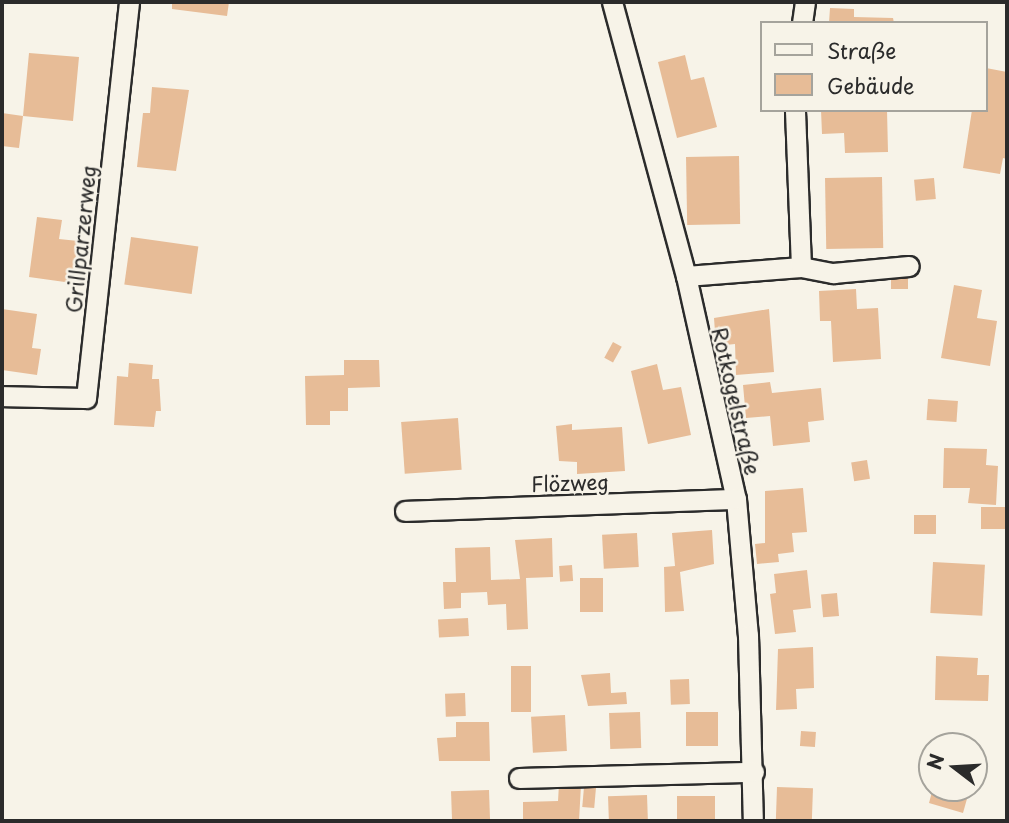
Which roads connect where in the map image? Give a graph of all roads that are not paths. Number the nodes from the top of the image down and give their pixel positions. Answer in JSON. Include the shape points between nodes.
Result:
{"nodes":[{"id":1,"x":129,"y":2,"type":"edge"},
{"id":2,"x":612,"y":2,"type":"edge"},
{"id":3,"x":805,"y":2,"type":"edge"},
{"id":4,"x":802,"y":21,"type":"edge"},
{"id":5,"x":795,"y":112,"type":"edge"},
{"id":6,"x":909,"y":266,"type":"dead end"},
{"id":7,"x":801,"y":267,"type":"junction"},
{"id":8,"x":686,"y":276,"type":"junction"},
{"id":9,"x":2,"y":396,"type":"edge"},
{"id":10,"x":736,"y":499,"type":"junction"},
{"id":11,"x":405,"y":511,"type":"dead end"},
{"id":12,"x":754,"y":772,"type":"junction"},
{"id":13,"x":519,"y":778,"type":"dead end"},
{"id":14,"x":753,"y":821,"type":"edge"}],
"edges":[{"from":1,"to":9,"type":"street","name":"Grillparzerweg","via":[[86,398]]},
{"from":2,"to":8,"type":"street","name":"Rotkogelstraße"},
{"from":3,"to":4,"type":"street"},
{"from":5,"to":7,"type":"street"},
{"from":6,"to":7,"type":"street","via":[[833,273]]},
{"from":7,"to":8,"type":"street"},
{"from":8,"to":10,"type":"street","name":"Rotkogelstraße"},
{"from":10,"to":11,"type":"street","name":"Flözweg"},
{"from":10,"to":12,"type":"street","name":"Rotkogelstraße"},
{"from":12,"to":13,"type":"street"},
{"from":12,"to":14,"type":"street","name":"Rotkogelstraße"}]}
